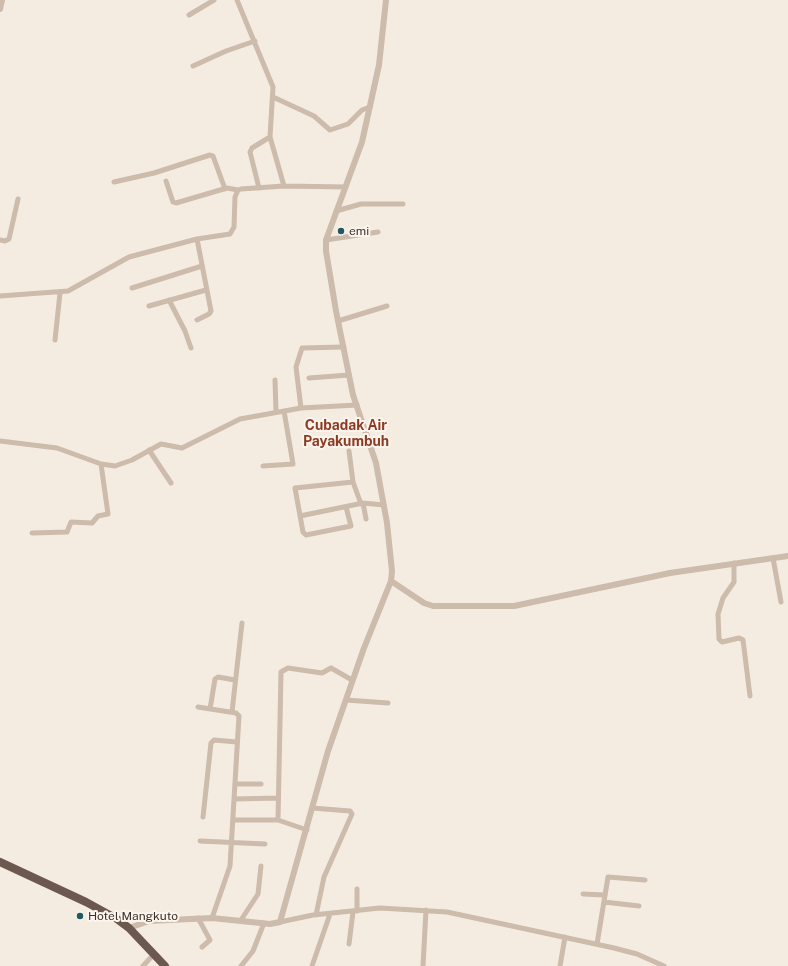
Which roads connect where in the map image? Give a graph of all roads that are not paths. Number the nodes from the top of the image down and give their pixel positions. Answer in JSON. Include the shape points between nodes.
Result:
{"nodes":[{"id":1,"x":2,"y":0,"type":"edge"},
{"id":2,"x":214,"y":0,"type":"edge"},
{"id":3,"x":237,"y":0,"type":"edge"},
{"id":4,"x":386,"y":0,"type":"edge"},
{"id":5,"x":0,"y":9,"type":"edge"},
{"id":6,"x":189,"y":15,"type":"dead end"},
{"id":7,"x":255,"y":41,"type":"junction"},
{"id":8,"x":193,"y":66,"type":"dead end"},
{"id":9,"x":273,"y":96,"type":"junction"},
{"id":10,"x":370,"y":107,"type":"junction"},
{"id":11,"x":270,"y":137,"type":"junction"},
{"id":12,"x":166,"y":181,"type":"dead end"},
{"id":13,"x":114,"y":182,"type":"dead end"},
{"id":14,"x":284,"y":186,"type":"junction"},
{"id":15,"x":346,"y":187,"type":"junction"},
{"id":16,"x":259,"y":188,"type":"junction"},
{"id":17,"x":224,"y":189,"type":"junction"},
{"id":18,"x":238,"y":190,"type":"junction"},
{"id":19,"x":18,"y":199,"type":"dead end"},
{"id":20,"x":403,"y":204,"type":"dead end"},
{"id":21,"x":336,"y":210,"type":"junction"},
{"id":22,"x":378,"y":232,"type":"dead end"},
{"id":23,"x":197,"y":239,"type":"junction"},
{"id":24,"x":0,"y":240,"type":"edge"},
{"id":25,"x":326,"y":240,"type":"junction"},
{"id":26,"x":202,"y":266,"type":"junction"},
{"id":27,"x":132,"y":288,"type":"dead end"},
{"id":28,"x":206,"y":290,"type":"junction"},
{"id":29,"x":60,"y":293,"type":"junction"},
{"id":30,"x":0,"y":296,"type":"edge"},
{"id":31,"x":169,"y":300,"type":"junction"},
{"id":32,"x":149,"y":306,"type":"dead end"},
{"id":33,"x":388,"y":306,"type":"dead end"},
{"id":34,"x":197,"y":320,"type":"dead end"},
{"id":35,"x":338,"y":321,"type":"junction"},
{"id":36,"x":55,"y":340,"type":"dead end"},
{"id":37,"x":344,"y":347,"type":"junction"},
{"id":38,"x":191,"y":348,"type":"dead end"},
{"id":39,"x":349,"y":375,"type":"junction"},
{"id":40,"x":309,"y":378,"type":"dead end"},
{"id":41,"x":275,"y":380,"type":"dead end"},
{"id":42,"x":357,"y":405,"type":"junction"},
{"id":43,"x":301,"y":408,"type":"junction"},
{"id":44,"x":284,"y":411,"type":"junction"},
{"id":45,"x":276,"y":412,"type":"junction"},
{"id":46,"x":0,"y":441,"type":"edge"},
{"id":47,"x":149,"y":450,"type":"junction"},
{"id":48,"x":349,"y":451,"type":"dead end"},
{"id":49,"x":101,"y":464,"type":"junction"},
{"id":50,"x":263,"y":466,"type":"dead end"},
{"id":51,"x":354,"y":482,"type":"junction"},
{"id":52,"x":171,"y":483,"type":"dead end"},
{"id":53,"x":362,"y":503,"type":"junction"},
{"id":54,"x":384,"y":505,"type":"junction"},
{"id":55,"x":346,"y":507,"type":"junction"},
{"id":56,"x":300,"y":516,"type":"junction"},
{"id":57,"x":366,"y":520,"type":"dead end"},
{"id":58,"x":32,"y":533,"type":"dead end"},
{"id":59,"x":788,"y":556,"type":"edge"},
{"id":60,"x":773,"y":558,"type":"junction"},
{"id":61,"x":734,"y":563,"type":"junction"},
{"id":62,"x":391,"y":581,"type":"junction"},
{"id":63,"x":781,"y":602,"type":"dead end"},
{"id":64,"x":242,"y":623,"type":"dead end"},
{"id":65,"x":235,"y":680,"type":"junction"},
{"id":66,"x":352,"y":680,"type":"junction"},
{"id":67,"x":750,"y":696,"type":"dead end"},
{"id":68,"x":346,"y":700,"type":"junction"},
{"id":69,"x":388,"y":703,"type":"dead end"},
{"id":70,"x":198,"y":707,"type":"dead end"},
{"id":71,"x":210,"y":709,"type":"junction"},
{"id":72,"x":232,"y":712,"type":"junction"},
{"id":73,"x":236,"y":742,"type":"junction"},
{"id":74,"x":235,"y":784,"type":"junction"},
{"id":75,"x":261,"y":784,"type":"dead end"},
{"id":76,"x":278,"y":798,"type":"junction"},
{"id":77,"x":234,"y":799,"type":"junction"},
{"id":78,"x":312,"y":808,"type":"junction"},
{"id":79,"x":203,"y":817,"type":"dead end"},
{"id":80,"x":234,"y":820,"type":"junction"},
{"id":81,"x":278,"y":820,"type":"junction"},
{"id":82,"x":307,"y":830,"type":"junction"},
{"id":83,"x":200,"y":841,"type":"dead end"},
{"id":84,"x":232,"y":843,"type":"junction"},
{"id":85,"x":265,"y":844,"type":"dead end"},
{"id":86,"x":0,"y":862,"type":"edge"},
{"id":87,"x":261,"y":866,"type":"dead end"},
{"id":88,"x":645,"y":880,"type":"dead end"},
{"id":89,"x":357,"y":889,"type":"dead end"},
{"id":90,"x":583,"y":894,"type":"dead end"},
{"id":91,"x":604,"y":895,"type":"junction"},
{"id":92,"x":604,"y":902,"type":"junction"},
{"id":93,"x":639,"y":906,"type":"dead end"},
{"id":94,"x":426,"y":910,"type":"junction"},
{"id":95,"x":355,"y":912,"type":"junction"},
{"id":96,"x":330,"y":914,"type":"junction"},
{"id":97,"x":316,"y":915,"type":"junction"},
{"id":98,"x":198,"y":918,"type":"junction"},
{"id":99,"x":212,"y":918,"type":"junction"},
{"id":100,"x":241,"y":920,"type":"junction"},
{"id":101,"x":280,"y":922,"type":"junction"},
{"id":102,"x":264,"y":923,"type":"junction"},
{"id":103,"x":129,"y":928,"type":"junction"},
{"id":104,"x":565,"y":937,"type":"junction"},
{"id":105,"x":349,"y":944,"type":"dead end"},
{"id":106,"x":597,"y":944,"type":"junction"},
{"id":107,"x":202,"y":947,"type":"dead end"},
{"id":108,"x":154,"y":954,"type":"junction"},
{"id":109,"x":143,"y":966,"type":"edge"},
{"id":110,"x":165,"y":966,"type":"edge"},
{"id":111,"x":241,"y":966,"type":"edge"},
{"id":112,"x":312,"y":966,"type":"edge"},
{"id":113,"x":423,"y":966,"type":"edge"},
{"id":114,"x":560,"y":966,"type":"edge"},
{"id":115,"x":664,"y":966,"type":"edge"}],
"edges":[{"from":1,"to":5,"type":"street"},
{"from":2,"to":6,"type":"street"},
{"from":3,"to":7,"type":"street"},
{"from":4,"to":10,"type":"street","via":[[379,65]]},
{"from":7,"to":8,"type":"street"},
{"from":7,"to":9,"type":"street"},
{"from":9,"to":10,"type":"street","via":[[314,116],[330,130],[348,124],[362,110]]},
{"from":9,"to":11,"type":"street"},
{"from":10,"to":15,"type":"street","via":[[362,142]]},
{"from":11,"to":14,"type":"street"},
{"from":11,"to":16,"type":"street","via":[[250,150]]},
{"from":12,"to":17,"type":"street","via":[[173,202],[176,203]]},
{"from":13,"to":17,"type":"street","via":[[210,155],[213,156]]},
{"from":14,"to":15,"type":"street"},
{"from":14,"to":16,"type":"street"},
{"from":15,"to":21,"type":"street"},
{"from":16,"to":18,"type":"street"},
{"from":17,"to":18,"type":"street"},
{"from":18,"to":23,"type":"street","via":[[232,232],[228,235]]},
{"from":19,"to":24,"type":"street","via":[[9,239]]},
{"from":20,"to":21,"type":"street","via":[[361,204]]},
{"from":21,"to":25,"type":"street"},
{"from":22,"to":25,"type":"street"},
{"from":23,"to":26,"type":"street"},
{"from":23,"to":29,"type":"street","via":[[129,257],[78,287]]},
{"from":25,"to":35,"type":"street"},
{"from":26,"to":27,"type":"street"},
{"from":26,"to":28,"type":"street"},
{"from":28,"to":31,"type":"street"},
{"from":28,"to":34,"type":"street","via":[[211,312]]},
{"from":29,"to":30,"type":"street"},
{"from":29,"to":36,"type":"street"},
{"from":31,"to":32,"type":"street"},
{"from":31,"to":38,"type":"street"},
{"from":33,"to":35,"type":"street"},
{"from":35,"to":37,"type":"street"},
{"from":37,"to":39,"type":"street"},
{"from":37,"to":43,"type":"street","via":[[302,348],[296,367]]},
{"from":39,"to":40,"type":"street"},
{"from":39,"to":42,"type":"street"},
{"from":41,"to":45,"type":"street"},
{"from":42,"to":43,"type":"street"},
{"from":42,"to":54,"type":"street","via":[[376,463]]},
{"from":43,"to":44,"type":"street"},
{"from":44,"to":45,"type":"street"},
{"from":44,"to":50,"type":"street","via":[[292,464]]},
{"from":45,"to":47,"type":"street","via":[[236,420],[182,448],[161,444]]},
{"from":46,"to":49,"type":"street","via":[[57,448]]},
{"from":47,"to":49,"type":"street","via":[[120,465]]},
{"from":47,"to":52,"type":"street"},
{"from":48,"to":51,"type":"street"},
{"from":49,"to":58,"type":"street","via":[[108,514],[98,516],[92,523],[71,522],[67,532]]},
{"from":51,"to":53,"type":"street"},
{"from":51,"to":56,"type":"street","via":[[295,488]]},
{"from":53,"to":54,"type":"street"},
{"from":53,"to":55,"type":"street"},
{"from":53,"to":57,"type":"street"},
{"from":54,"to":62,"type":"street","via":[[391,552]]},
{"from":55,"to":56,"type":"street"},
{"from":55,"to":56,"type":"street","via":[[351,526],[308,535],[303,532]]},
{"from":59,"to":60,"type":"street"},
{"from":60,"to":61,"type":"street"},
{"from":60,"to":63,"type":"street"},
{"from":61,"to":62,"type":"street","via":[[670,573],[521,605],[433,606],[424,603]]},
{"from":61,"to":67,"type":"street","via":[[735,579],[723,598],[718,614],[719,639],[722,642],[739,638],[744,640]]},
{"from":62,"to":66,"type":"street"},
{"from":64,"to":65,"type":"street"},
{"from":65,"to":71,"type":"street","via":[[218,677],[215,679]]},
{"from":65,"to":72,"type":"street"},
{"from":66,"to":68,"type":"street"},
{"from":66,"to":76,"type":"street","via":[[331,668],[322,673],[288,668],[281,672]]},
{"from":68,"to":69,"type":"street"},
{"from":68,"to":78,"type":"street"},
{"from":70,"to":71,"type":"street"},
{"from":71,"to":72,"type":"street"},
{"from":72,"to":73,"type":"street","via":[[239,716]]},
{"from":73,"to":74,"type":"street"},
{"from":73,"to":79,"type":"street","via":[[214,740],[210,743]]},
{"from":74,"to":75,"type":"street"},
{"from":74,"to":77,"type":"street"},
{"from":76,"to":77,"type":"street"},
{"from":76,"to":81,"type":"street"},
{"from":77,"to":80,"type":"street"},
{"from":78,"to":82,"type":"street"},
{"from":78,"to":97,"type":"street","via":[[350,811],[352,814],[324,877]]},
{"from":80,"to":81,"type":"street"},
{"from":80,"to":84,"type":"street"},
{"from":81,"to":82,"type":"street"},
{"from":82,"to":101,"type":"street"},
{"from":83,"to":84,"type":"street"},
{"from":84,"to":85,"type":"street"},
{"from":84,"to":99,"type":"street","via":[[228,872]]},
{"from":86,"to":103,"type":"highway","via":[[86,902]]},
{"from":87,"to":100,"type":"street","via":[[258,894]]},
{"from":88,"to":91,"type":"street","via":[[608,877]]},
{"from":89,"to":95,"type":"street"},
{"from":90,"to":91,"type":"street"},
{"from":91,"to":92,"type":"street"},
{"from":92,"to":93,"type":"street"},
{"from":92,"to":106,"type":"street"},
{"from":94,"to":95,"type":"street","via":[[380,908]]},
{"from":94,"to":104,"type":"street","via":[[474,917]]},
{"from":94,"to":113,"type":"street"},
{"from":95,"to":96,"type":"street"},
{"from":95,"to":105,"type":"street"},
{"from":96,"to":97,"type":"street"},
{"from":96,"to":112,"type":"street"},
{"from":97,"to":101,"type":"street"},
{"from":98,"to":99,"type":"street"},
{"from":98,"to":103,"type":"street","via":[[149,921]]},
{"from":98,"to":107,"type":"street","via":[[210,940]]},
{"from":99,"to":100,"type":"street"},
{"from":100,"to":102,"type":"street"},
{"from":101,"to":102,"type":"street"},
{"from":102,"to":111,"type":"street","via":[[253,951]]},
{"from":103,"to":108,"type":"highway"},
{"from":104,"to":106,"type":"street"},
{"from":104,"to":114,"type":"street"},
{"from":106,"to":115,"type":"street","via":[[637,954]]},
{"from":108,"to":109,"type":"street"},
{"from":108,"to":110,"type":"highway"}]}
